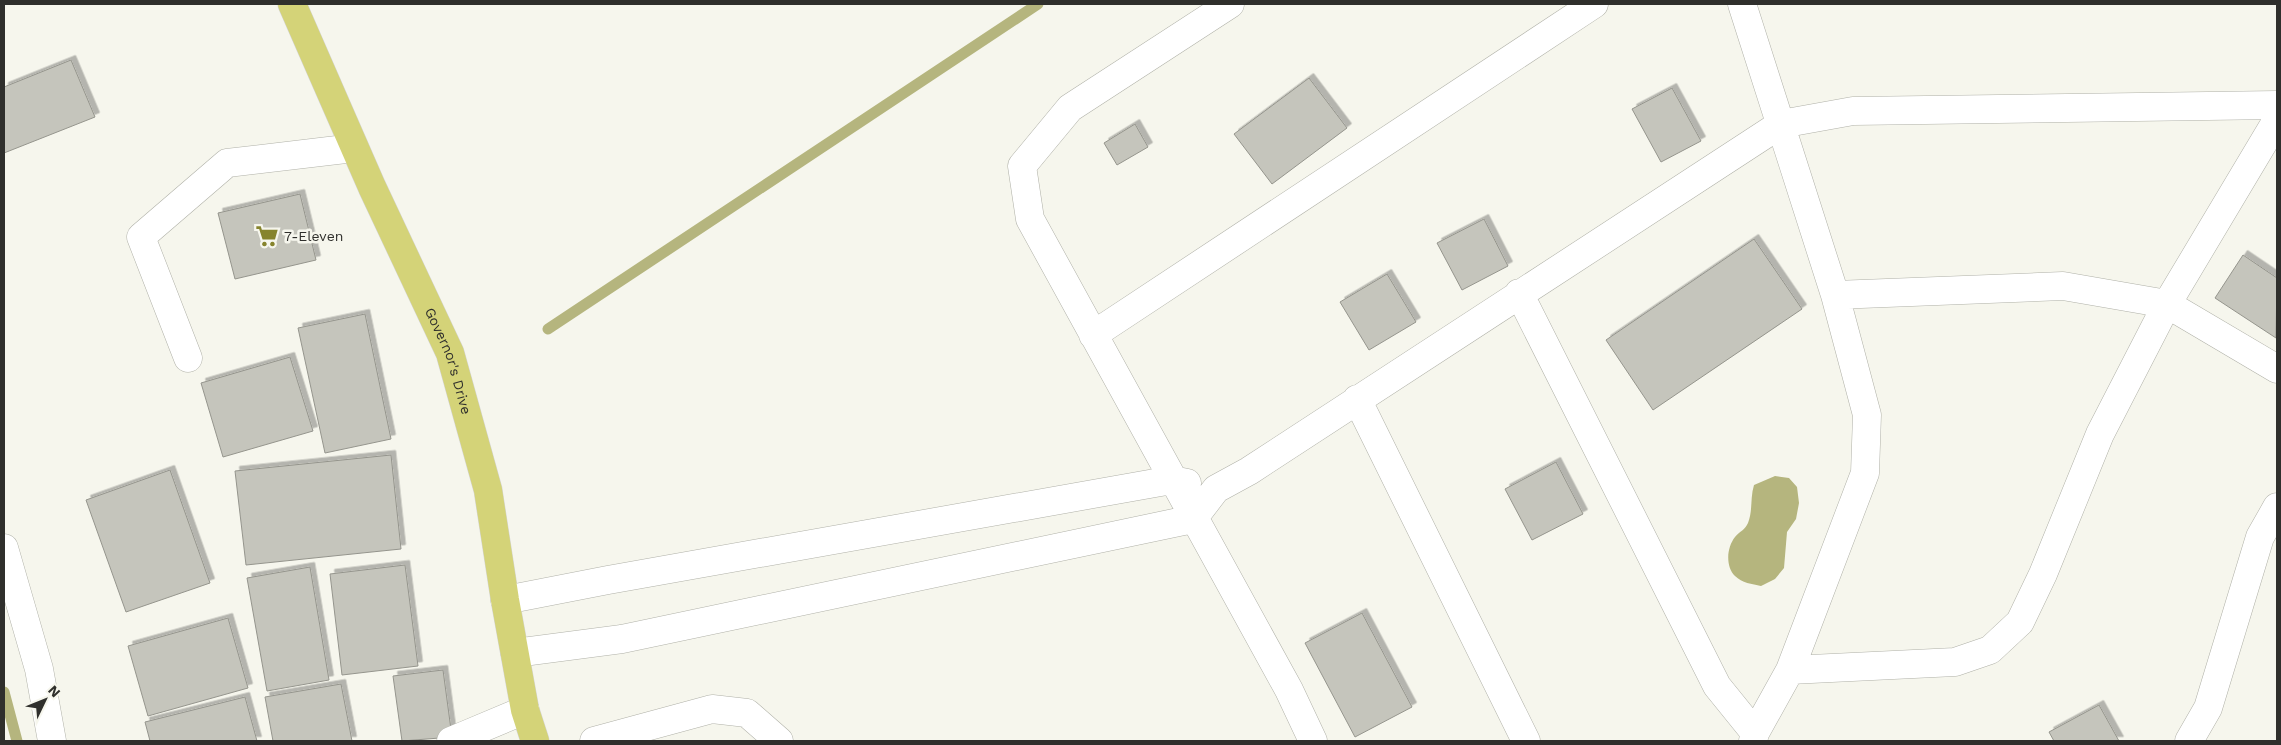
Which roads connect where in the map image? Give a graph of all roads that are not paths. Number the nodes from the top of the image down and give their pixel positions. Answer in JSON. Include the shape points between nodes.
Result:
{"nodes":[{"id":1,"x":292,"y":4,"type":"edge"},
{"id":2,"x":1230,"y":4,"type":"edge"},
{"id":3,"x":1594,"y":4,"type":"edge"},
{"id":4,"x":1742,"y":4,"type":"edge"},
{"id":5,"x":2277,"y":105,"type":"edge"},
{"id":6,"x":2277,"y":120,"type":"edge"},
{"id":7,"x":1781,"y":124,"type":"junction"},
{"id":8,"x":354,"y":148,"type":"junction"},
{"id":9,"x":1519,"y":293,"type":"junction"},
{"id":10,"x":1836,"y":295,"type":"junction"},
{"id":11,"x":2168,"y":304,"type":"junction"},
{"id":12,"x":1093,"y":335,"type":"junction"},
{"id":13,"x":188,"y":358,"type":"dead end"},
{"id":14,"x":2277,"y":369,"type":"edge"},
{"id":15,"x":1357,"y":400,"type":"junction"},
{"id":16,"x":1172,"y":480,"type":"junction"},
{"id":17,"x":1216,"y":489,"type":"junction"},
{"id":18,"x":2277,"y":507,"type":"edge"},
{"id":19,"x":1193,"y":519,"type":"junction"},
{"id":20,"x":4,"y":548,"type":"edge"},
{"id":21,"x":505,"y":600,"type":"junction"},
{"id":22,"x":515,"y":653,"type":"junction"},
{"id":23,"x":1790,"y":670,"type":"junction"},
{"id":24,"x":526,"y":710,"type":"junction"},
{"id":25,"x":1754,"y":737,"type":"edge"},
{"id":26,"x":52,"y":741,"type":"edge"},
{"id":27,"x":451,"y":741,"type":"edge"},
{"id":28,"x":534,"y":741,"type":"edge"},
{"id":29,"x":594,"y":741,"type":"edge"},
{"id":30,"x":779,"y":741,"type":"edge"},
{"id":31,"x":1313,"y":741,"type":"edge"},
{"id":32,"x":1526,"y":741,"type":"edge"},
{"id":33,"x":2189,"y":741,"type":"edge"}],
"edges":[{"from":1,"to":8,"type":"main road","name":"Governor's Drive"},
{"from":2,"to":12,"type":"street","via":[[1070,108],[1022,166],[1030,219]]},
{"from":3,"to":12,"type":"street"},
{"from":4,"to":7,"type":"street"},
{"from":5,"to":7,"type":"street","via":[[1853,111]]},
{"from":6,"to":11,"type":"street"},
{"from":7,"to":9,"type":"street"},
{"from":7,"to":10,"type":"street"},
{"from":8,"to":13,"type":"street","via":[[227,163],[141,237]]},
{"from":8,"to":21,"type":"main road","name":"Governor's Drive","via":[[450,353],[488,490]]},
{"from":9,"to":15,"type":"street"},
{"from":9,"to":25,"type":"street","via":[[1717,686]]},
{"from":10,"to":11,"type":"street","via":[[2063,286]]},
{"from":10,"to":23,"type":"street","via":[[1867,415],[1865,473]]},
{"from":11,"to":14,"type":"street"},
{"from":11,"to":23,"type":"street","via":[[2100,434],[2020,622],[1990,650],[1955,662]]},
{"from":12,"to":16,"type":"street"},
{"from":15,"to":17,"type":"street"},
{"from":15,"to":32,"type":"street"},
{"from":16,"to":17,"type":"street"},
{"from":16,"to":19,"type":"street"},
{"from":16,"to":21,"type":"street"},
{"from":17,"to":19,"type":"street"},
{"from":18,"to":33,"type":"street","via":[[2260,537],[2208,708]]},
{"from":19,"to":22,"type":"street","via":[[622,639]]},
{"from":19,"to":31,"type":"street","via":[[1289,690]]},
{"from":20,"to":26,"type":"street","via":[[39,669]]},
{"from":21,"to":22,"type":"main road","name":"Governor's Drive"},
{"from":22,"to":24,"type":"main road","name":"Governor's Drive"},
{"from":23,"to":25,"type":"street"},
{"from":24,"to":27,"type":"street"},
{"from":24,"to":28,"type":"main road","name":"Governor's Drive"},
{"from":29,"to":30,"type":"street","via":[[712,709],[747,713]]}]}
